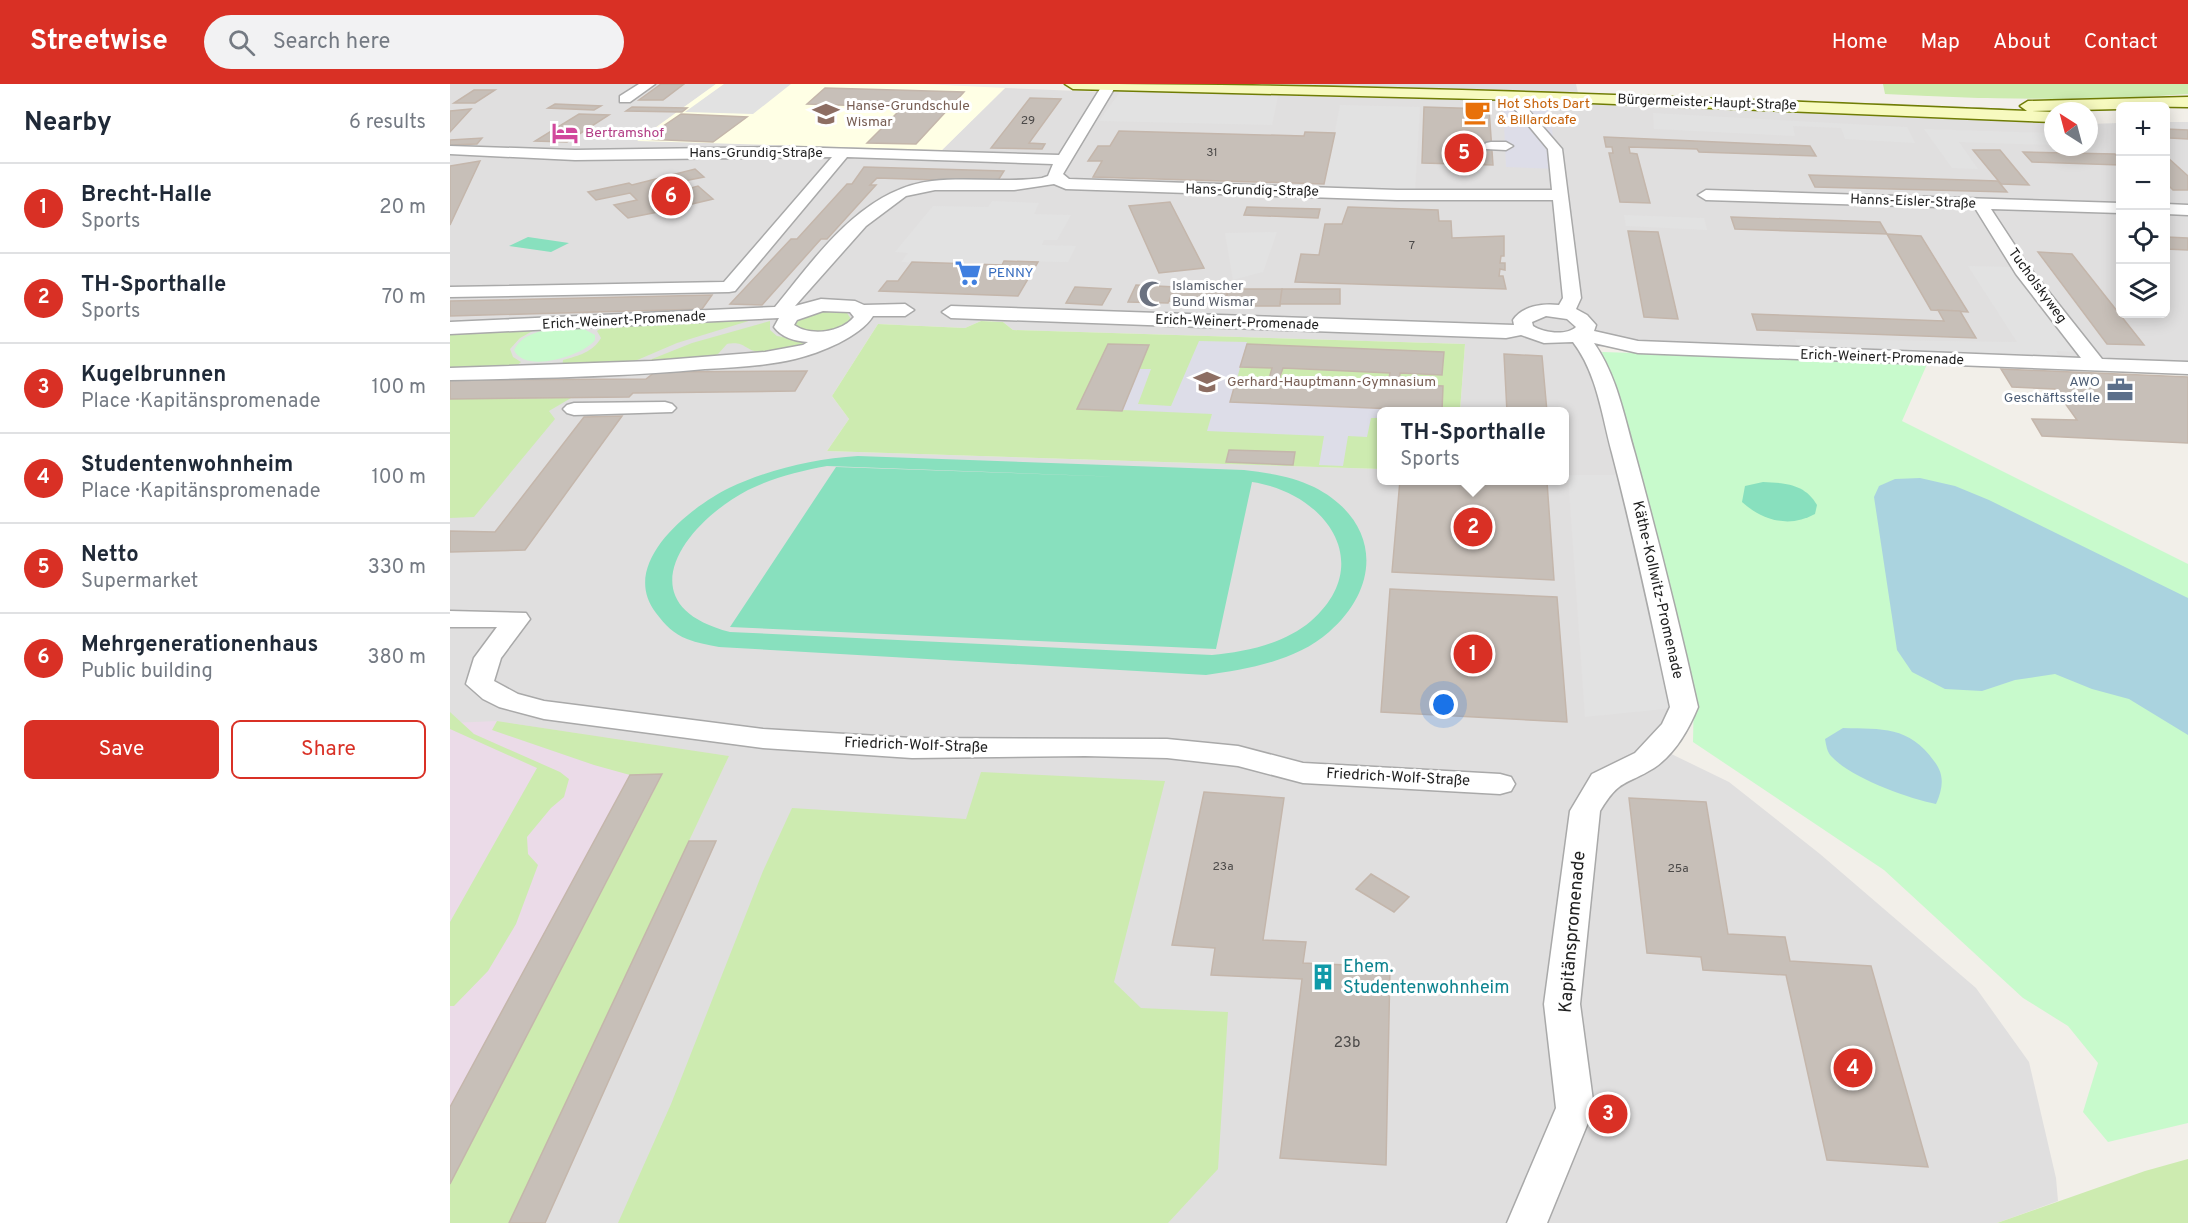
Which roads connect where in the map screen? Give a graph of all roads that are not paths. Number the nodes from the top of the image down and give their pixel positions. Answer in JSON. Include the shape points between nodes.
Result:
{"nodes":[{"id":1,"x":648,"y":84,"type":"edge"},
{"id":2,"x":1073,"y":84,"type":"edge"},
{"id":3,"x":1472,"y":84,"type":"edge"},
{"id":4,"x":1109,"y":85,"type":"edge"},
{"id":5,"x":626,"y":99,"type":"dead end"},
{"id":6,"x":1519,"y":101,"type":"dead end"},
{"id":7,"x":2188,"y":102,"type":"edge"},
{"id":8,"x":2188,"y":114,"type":"edge"},
{"id":9,"x":2170,"y":115,"type":"edge"},
{"id":10,"x":2044,"y":117,"type":"edge"},
{"id":11,"x":2098,"y":117,"type":"edge"},
{"id":12,"x":2116,"y":117,"type":"edge"},
{"id":13,"x":450,"y":150,"type":"edge"},
{"id":14,"x":844,"y":152,"type":"junction"},
{"id":15,"x":1062,"y":160,"type":"junction"},
{"id":16,"x":1056,"y":179,"type":"junction"},
{"id":17,"x":1560,"y":195,"type":"junction"},
{"id":18,"x":1706,"y":195,"type":"dead end"},
{"id":19,"x":1980,"y":204,"type":"junction"},
{"id":20,"x":2116,"y":208,"type":"edge"},
{"id":21,"x":2170,"y":209,"type":"edge"},
{"id":22,"x":2188,"y":210,"type":"edge"},
{"id":23,"x":450,"y":291,"type":"edge"},
{"id":24,"x":1550,"y":309,"type":"junction"},
{"id":25,"x":905,"y":310,"type":"dead end"},
{"id":26,"x":861,"y":311,"type":"junction"},
{"id":27,"x":789,"y":312,"type":"junction"},
{"id":28,"x":951,"y":312,"type":"dead end"},
{"id":29,"x":450,"y":328,"type":"edge"},
{"id":30,"x":1524,"y":329,"type":"junction"},
{"id":31,"x":835,"y":335,"type":"junction"},
{"id":32,"x":1578,"y":336,"type":"junction"},
{"id":33,"x":2097,"y":365,"type":"junction"},
{"id":34,"x":2188,"y":368,"type":"edge"},
{"id":35,"x":450,"y":374,"type":"edge"},
{"id":36,"x":665,"y":408,"type":"dead end"},
{"id":37,"x":574,"y":409,"type":"dead end"},
{"id":38,"x":450,"y":619,"type":"edge"},
{"id":39,"x":1500,"y":784,"type":"dead end"},
{"id":40,"x":1585,"y":810,"type":"joint"},
{"id":41,"x":1527,"y":1223,"type":"edge"}],
"edges":[{"from":1,"to":5,"type":"street"},
{"from":2,"to":4,"type":"street","name":"Bürgermeister-Haupt-Straße"},
{"from":3,"to":7,"type":"street","name":"Bürgermeister-Haupt-Straße","via":[[1989,105]]},
{"from":4,"to":10,"type":"street","name":"Bürgermeister-Haupt-Straße","via":[[1497,95]]},
{"from":4,"to":15,"type":"street"},
{"from":6,"to":17,"type":"street","via":[[1521,110],[1551,139]]},
{"from":8,"to":9,"type":"street"},
{"from":11,"to":12,"type":"street"},
{"from":13,"to":14,"type":"street","name":"Hans-Grundig-Straße","via":[[575,155]]},
{"from":14,"to":15,"type":"street","name":"Hans-Grundig-Straße"},
{"from":14,"to":23,"type":"street","via":[[729,287]]},
{"from":15,"to":16,"type":"street"},
{"from":16,"to":17,"type":"street","name":"Hans-Grundig-Straße","via":[[1083,186]]},
{"from":16,"to":27,"type":"street","via":[[1028,186],[942,185],[894,196],[814,271]]},
{"from":17,"to":24,"type":"street","via":[[1572,298]]},
{"from":18,"to":19,"type":"street","name":"Hanns-Eisler-Straße"},
{"from":19,"to":20,"type":"street","name":"Hanns-Eisler-Straße"},
{"from":19,"to":33,"type":"street","name":"Tucholskyweg","via":[[2022,270]]},
{"from":21,"to":22,"type":"street"},
{"from":24,"to":30,"type":"street","via":[[1526,316],[1521,324]]},
{"from":24,"to":32,"type":"street","name":"Käthe-Kollwitz-Promenade","via":[[1584,321],[1586,329]]},
{"from":25,"to":26,"type":"street","name":"Erich-Weinert-Promenade"},
{"from":26,"to":27,"type":"street","name":"Erich-Weinert-Promenade","via":[[834,304]]},
{"from":26,"to":31,"type":"street","via":[[862,321]]},
{"from":27,"to":29,"type":"street","name":"Erich-Weinert-Promenade"},
{"from":27,"to":31,"type":"street","via":[[784,322],[788,332],[808,337]]},
{"from":28,"to":30,"type":"street","name":"Erich-Weinert-Promenade","via":[[1495,332]]},
{"from":30,"to":32,"type":"street","via":[[1548,339]]},
{"from":31,"to":35,"type":"street","via":[[796,352],[733,353],[576,372]]},
{"from":32,"to":33,"type":"street","name":"Erich-Weinert-Promenade","via":[[1638,347]]},
{"from":32,"to":40,"type":"street","name":"Käthe-Kollwitz-Promenade","via":[[1588,346],[1606,392],[1644,529],[1684,706],[1675,728],[1658,748],[1645,760],[1603,781]]},
{"from":33,"to":34,"type":"street","name":"Erich-Weinert-Promenade"},
{"from":36,"to":37,"type":"street"},
{"from":38,"to":39,"type":"street","name":"Friedrich-Wolf-Straße","via":[[517,619],[488,656],[480,684],[490,693],[512,701],[577,715],[700,732],[909,748],[1095,746],[1175,750],[1240,756],[1287,771]]},
{"from":40,"to":41,"type":"street","name":"Kapitänspromenade","via":[[1562,1004],[1575,1108]]}]}
